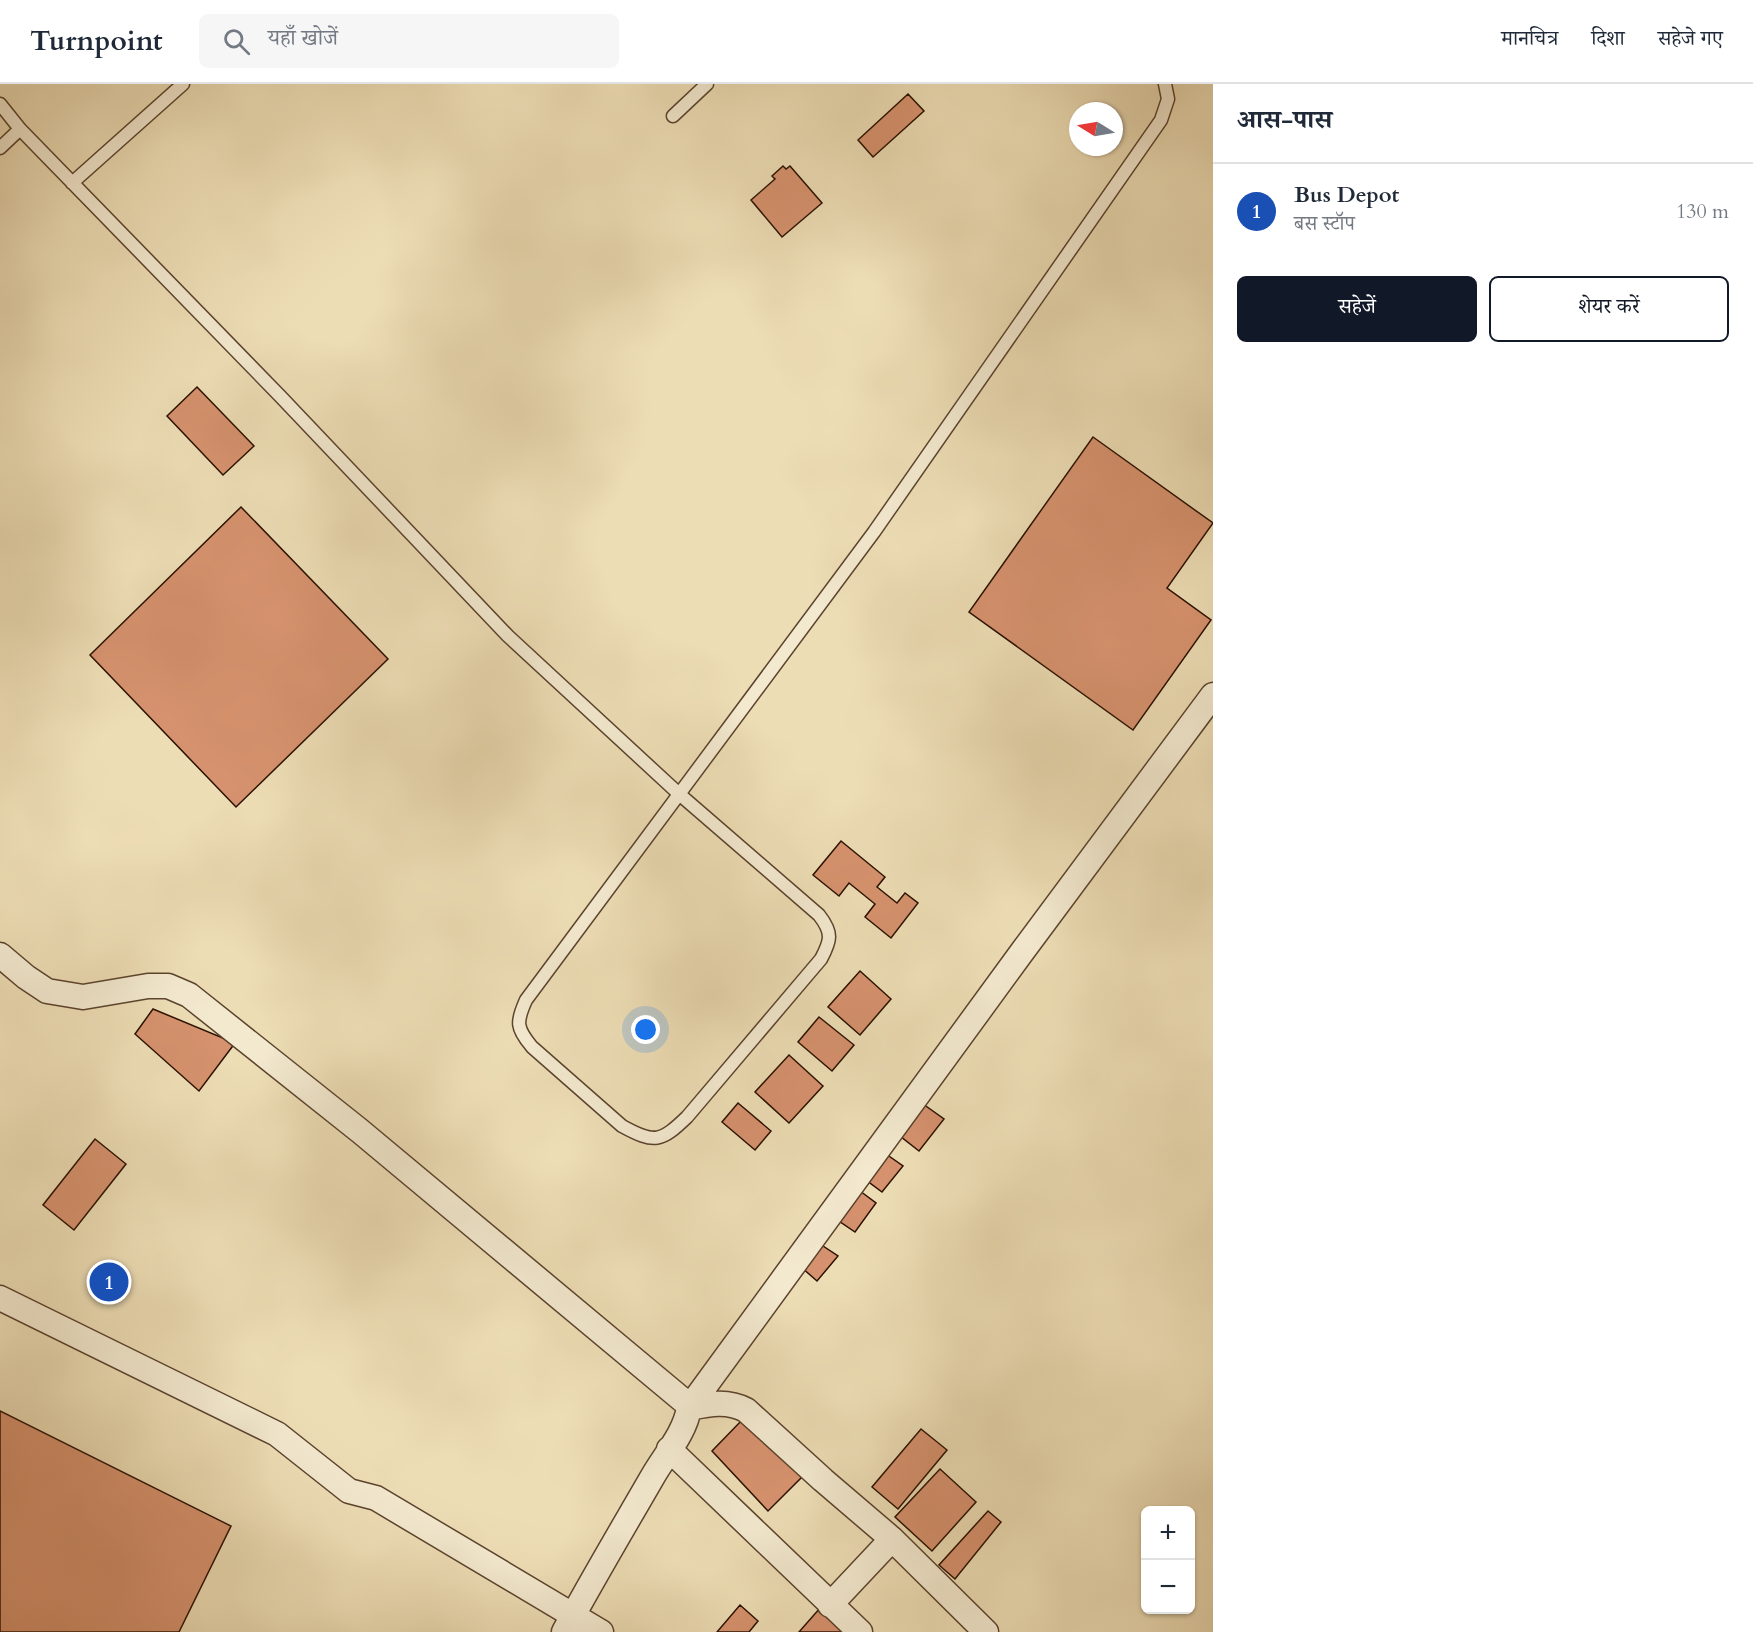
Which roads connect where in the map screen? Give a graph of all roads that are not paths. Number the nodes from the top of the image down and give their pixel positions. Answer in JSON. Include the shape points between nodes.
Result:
{"nodes":[{"id":1,"x":183,"y":84,"type":"edge"},
{"id":2,"x":707,"y":84,"type":"edge"},
{"id":3,"x":1165,"y":84,"type":"edge"},
{"id":4,"x":0,"y":104,"type":"edge"},
{"id":5,"x":673,"y":117,"type":"dead end"},
{"id":6,"x":20,"y":129,"type":"junction"},
{"id":7,"x":0,"y":148,"type":"edge"},
{"id":8,"x":72,"y":183,"type":"junction"},
{"id":9,"x":1213,"y":695,"type":"edge"},
{"id":10,"x":678,"y":793,"type":"junction"},
{"id":11,"x":0,"y":955,"type":"edge"},
{"id":12,"x":0,"y":1298,"type":"edge"},
{"id":13,"x":689,"y":1408,"type":"junction"},
{"id":14,"x":669,"y":1449,"type":"junction"},
{"id":15,"x":892,"y":1539,"type":"junction"},
{"id":16,"x":830,"y":1605,"type":"junction"},
{"id":17,"x":568,"y":1623,"type":"edge"},
{"id":18,"x":601,"y":1632,"type":"edge"},
{"id":19,"x":860,"y":1632,"type":"edge"},
{"id":20,"x":986,"y":1632,"type":"edge"}],
"edges":[{"from":1,"to":8,"type":"lane"},
{"from":2,"to":5,"type":"lane"},
{"from":3,"to":10,"type":"lane","via":[[1168,99],[1161,120],[874,532]]},
{"from":4,"to":6,"type":"lane"},
{"from":6,"to":7,"type":"lane"},
{"from":6,"to":8,"type":"lane"},
{"from":8,"to":10,"type":"lane","via":[[508,636]]},
{"from":9,"to":13,"type":"street"},
{"from":10,"to":10,"type":"lane","via":[[819,915],[828,927],[829,943],[820,959],[687,1117],[660,1138],[640,1135],[622,1126],[532,1047],[519,1024],[526,1000]]},
{"from":11,"to":13,"type":"street","via":[[47,991],[83,997],[168,986],[189,995],[369,1139]]},
{"from":12,"to":17,"type":"street","via":[[277,1434],[349,1491],[376,1498]]},
{"from":13,"to":14,"type":"street","via":[[688,1417]]},
{"from":13,"to":15,"type":"street","via":[[718,1403],[746,1410]]},
{"from":14,"to":16,"type":"street"},
{"from":14,"to":17,"type":"street"},
{"from":15,"to":16,"type":"street"},
{"from":15,"to":20,"type":"street"},
{"from":16,"to":19,"type":"street"},
{"from":17,"to":18,"type":"street"}]}
